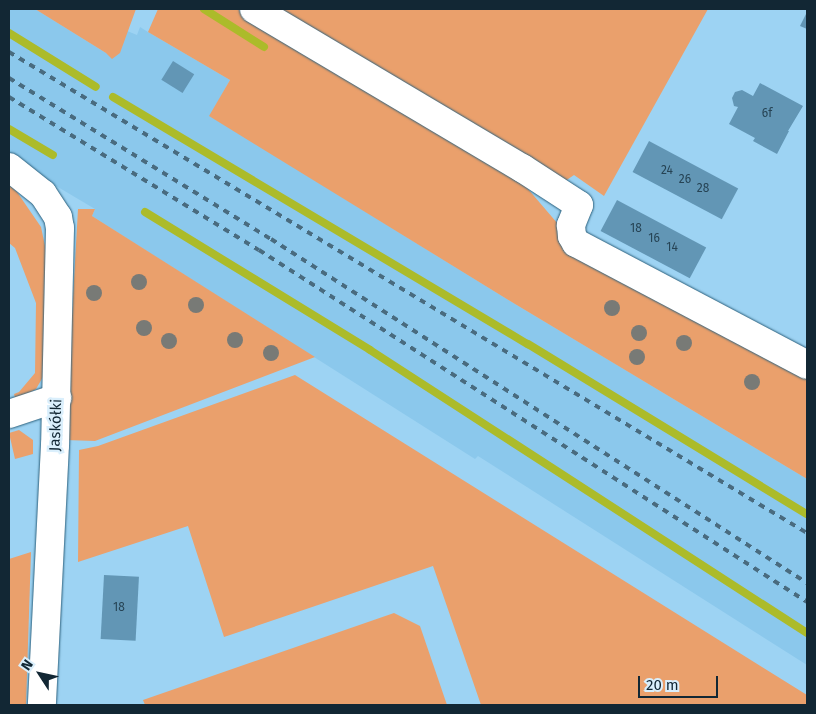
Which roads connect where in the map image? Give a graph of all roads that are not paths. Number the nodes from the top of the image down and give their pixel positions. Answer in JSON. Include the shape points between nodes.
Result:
{"nodes":[{"id":1,"x":254,"y":9,"type":"edge"},
{"id":2,"x":9,"y":167,"type":"edge"},
{"id":3,"x":807,"y":365,"type":"edge"},
{"id":4,"x":57,"y":398,"type":"junction"},
{"id":5,"x":9,"y":414,"type":"edge"},
{"id":6,"x":42,"y":705,"type":"edge"}],
"edges":[{"from":1,"to":3,"type":"street","via":[[579,205],[571,226],[576,243]]},
{"from":2,"to":4,"type":"street","name":"Jaskółki","via":[[43,194],[58,217],[61,245]]},
{"from":4,"to":5,"type":"street"},
{"from":4,"to":6,"type":"street","name":"Jaskółki"}]}
